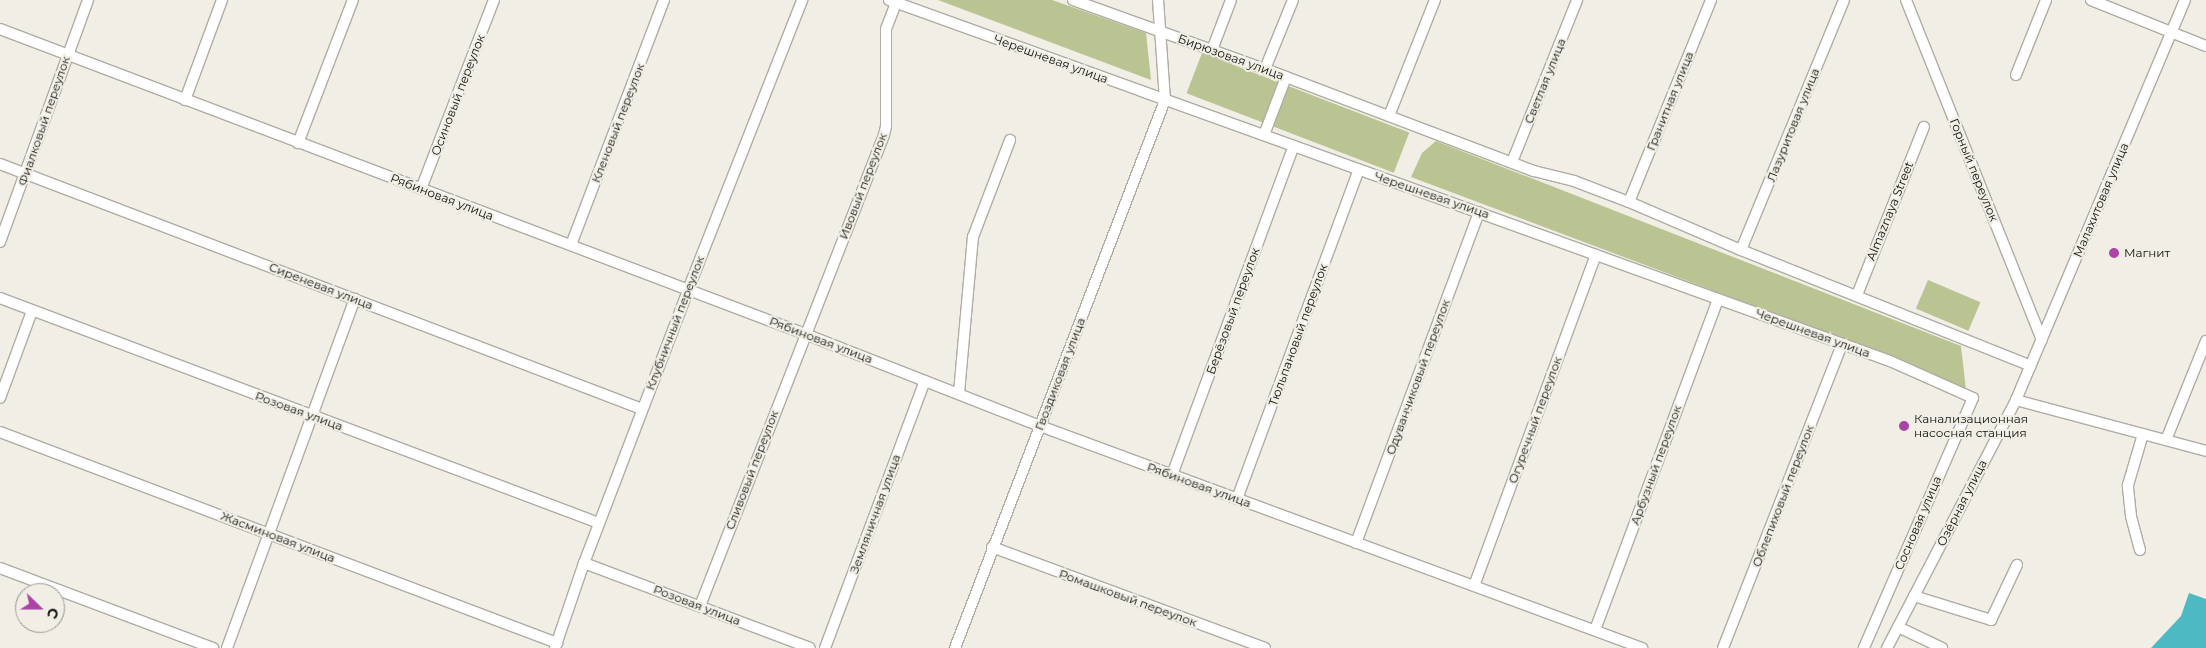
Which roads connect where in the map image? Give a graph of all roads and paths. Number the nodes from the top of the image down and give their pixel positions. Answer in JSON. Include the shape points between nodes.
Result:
{"nodes":[{"id":1,"x":88,"y":0,"type":"edge"},
{"id":2,"x":222,"y":0,"type":"edge"},
{"id":3,"x":353,"y":0,"type":"edge"},
{"id":4,"x":494,"y":0,"type":"edge"},
{"id":5,"x":664,"y":0,"type":"edge"},
{"id":6,"x":802,"y":0,"type":"edge"},
{"id":7,"x":1072,"y":0,"type":"edge"},
{"id":8,"x":1158,"y":0,"type":"edge"},
{"id":9,"x":1231,"y":0,"type":"edge"},
{"id":10,"x":1294,"y":0,"type":"edge"},
{"id":11,"x":1435,"y":0,"type":"edge"},
{"id":12,"x":1577,"y":0,"type":"edge"},
{"id":13,"x":1711,"y":0,"type":"edge"},
{"id":14,"x":1844,"y":0,"type":"edge"},
{"id":15,"x":1906,"y":0,"type":"edge"},
{"id":16,"x":2046,"y":0,"type":"edge"},
{"id":17,"x":2091,"y":0,"type":"edge"},
{"id":18,"x":2185,"y":0,"type":"edge"},
{"id":19,"x":892,"y":1,"type":"edge"},
{"id":20,"x":0,"y":29,"type":"edge"},
{"id":21,"x":1159,"y":31,"type":"junction"},
{"id":22,"x":2171,"y":32,"type":"junction"},
{"id":23,"x":2206,"y":46,"type":"edge"},
{"id":24,"x":1212,"y":50,"type":"junction"},
{"id":25,"x":67,"y":54,"type":"junction"},
{"id":26,"x":1265,"y":69,"type":"junction"},
{"id":27,"x":2016,"y":75,"type":"dead end"},
{"id":28,"x":1286,"y":77,"type":"junction"},
{"id":29,"x":185,"y":100,"type":"junction"},
{"id":30,"x":1165,"y":100,"type":"junction"},
{"id":31,"x":1389,"y":116,"type":"junction"},
{"id":32,"x":1924,"y":127,"type":"dead end"},
{"id":33,"x":1264,"y":135,"type":"junction"},
{"id":34,"x":1010,"y":140,"type":"dead end"},
{"id":35,"x":298,"y":143,"type":"junction"},
{"id":36,"x":1294,"y":146,"type":"junction"},
{"id":37,"x":1512,"y":162,"type":"junction"},
{"id":38,"x":0,"y":164,"type":"edge"},
{"id":39,"x":1359,"y":170,"type":"junction"},
{"id":40,"x":26,"y":174,"type":"junction"},
{"id":41,"x":421,"y":189,"type":"junction"},
{"id":42,"x":1629,"y":202,"type":"junction"},
{"id":43,"x":1478,"y":212,"type":"junction"},
{"id":44,"x":0,"y":242,"type":"edge"},
{"id":45,"x":571,"y":246,"type":"junction"},
{"id":46,"x":1741,"y":250,"type":"junction"},
{"id":47,"x":1596,"y":255,"type":"junction"},
{"id":48,"x":688,"y":290,"type":"junction"},
{"id":49,"x":1857,"y":295,"type":"junction"},
{"id":50,"x":0,"y":298,"type":"edge"},
{"id":51,"x":355,"y":299,"type":"junction"},
{"id":52,"x":1718,"y":299,"type":"junction"},
{"id":53,"x":32,"y":311,"type":"junction"},
{"id":54,"x":805,"y":334,"type":"junction"},
{"id":55,"x":2042,"y":340,"type":"junction"},
{"id":56,"x":2206,"y":341,"type":"edge"},
{"id":57,"x":1842,"y":344,"type":"junction"},
{"id":58,"x":2031,"y":366,"type":"junction"},
{"id":59,"x":925,"y":381,"type":"junction"},
{"id":60,"x":959,"y":393,"type":"junction"},
{"id":61,"x":0,"y":398,"type":"edge"},
{"id":62,"x":1972,"y":398,"type":"joint"},
{"id":63,"x":2016,"y":400,"type":"junction"},
{"id":64,"x":642,"y":409,"type":"junction"},
{"id":65,"x":313,"y":416,"type":"junction"},
{"id":66,"x":1040,"y":426,"type":"junction"},
{"id":67,"x":0,"y":432,"type":"edge"},
{"id":68,"x":2143,"y":434,"type":"junction"},
{"id":69,"x":2166,"y":440,"type":"junction"},
{"id":70,"x":2206,"y":452,"type":"edge"},
{"id":71,"x":1172,"y":475,"type":"junction"},
{"id":72,"x":1237,"y":499,"type":"junction"},
{"id":73,"x":599,"y":523,"type":"junction"},
{"id":74,"x":268,"y":533,"type":"junction"},
{"id":75,"x":1356,"y":543,"type":"junction"},
{"id":76,"x":992,"y":547,"type":"junction"},
{"id":77,"x":2140,"y":550,"type":"dead end"},
{"id":78,"x":584,"y":563,"type":"junction"},
{"id":79,"x":2017,"y":565,"type":"dead end"},
{"id":80,"x":0,"y":568,"type":"edge"},
{"id":81,"x":1474,"y":586,"type":"junction"},
{"id":82,"x":1914,"y":596,"type":"junction"},
{"id":83,"x":700,"y":606,"type":"junction"},
{"id":84,"x":1898,"y":626,"type":"junction"},
{"id":85,"x":1595,"y":630,"type":"junction"},
{"id":86,"x":556,"y":645,"type":"edge"},
{"id":87,"x":212,"y":648,"type":"edge"},
{"id":88,"x":226,"y":648,"type":"edge"},
{"id":89,"x":810,"y":648,"type":"edge"},
{"id":90,"x":825,"y":648,"type":"edge"},
{"id":91,"x":955,"y":648,"type":"edge"},
{"id":92,"x":1265,"y":648,"type":"edge"},
{"id":93,"x":1642,"y":648,"type":"edge"},
{"id":94,"x":1724,"y":648,"type":"edge"},
{"id":95,"x":1864,"y":648,"type":"edge"},
{"id":96,"x":1887,"y":648,"type":"edge"},
{"id":97,"x":1942,"y":648,"type":"edge"}],
"edges":[{"from":1,"to":25,"type":"street","name":"Фиалковый переулок"},
{"from":2,"to":29,"type":"street"},
{"from":3,"to":35,"type":"street"},
{"from":4,"to":41,"type":"street","name":"Осиновый переулок"},
{"from":5,"to":45,"type":"street","name":"Кленовый переулок"},
{"from":6,"to":48,"type":"street","name":"Клубничный переулок"},
{"from":7,"to":21,"type":"street","name":"Бирюзовая улица"},
{"from":8,"to":21,"type":"street"},
{"from":9,"to":24,"type":"street"},
{"from":10,"to":26,"type":"street"},
{"from":11,"to":31,"type":"street"},
{"from":12,"to":37,"type":"street","name":"Светлая улица"},
{"from":13,"to":42,"type":"street","name":"Гранитная улица"},
{"from":14,"to":46,"type":"street","name":"Лазуритовая улица"},
{"from":15,"to":55,"type":"street","name":"Горный переулок"},
{"from":16,"to":27,"type":"street"},
{"from":17,"to":22,"type":"street"},
{"from":18,"to":22,"type":"street","name":"Малахитовая улица"},
{"from":19,"to":30,"type":"street","name":"Черешневая улица"},
{"from":19,"to":54,"type":"street","name":"Ивовый переулок","via":[[886,29],[884,135]]},
{"from":20,"to":25,"type":"street","name":"Рябиновая улица"},
{"from":21,"to":24,"type":"street","name":"Бирюзовая улица"},
{"from":21,"to":30,"type":"street"},
{"from":22,"to":23,"type":"street"},
{"from":22,"to":55,"type":"street","name":"Малахитовая улица"},
{"from":24,"to":26,"type":"street","name":"Бирюзовая улица"},
{"from":25,"to":29,"type":"street","name":"Рябиновая улица"},
{"from":25,"to":40,"type":"street","name":"Фиалковый переулок"},
{"from":26,"to":28,"type":"street","name":"Бирюзовая улица"},
{"from":28,"to":31,"type":"street","name":"Бирюзовая улица"},
{"from":28,"to":33,"type":"street"},
{"from":29,"to":35,"type":"street","name":"Рябиновая улица"},
{"from":30,"to":33,"type":"street","name":"Черешневая улица"},
{"from":30,"to":66,"type":"street","name":"Гвоздиковая улица"},
{"from":31,"to":37,"type":"street","name":"Бирюзовая улица"},
{"from":32,"to":49,"type":"street","name":"Almaznaya Street"},
{"from":33,"to":36,"type":"street","name":"Черешневая улица"},
{"from":34,"to":60,"type":"street","via":[[973,237]]},
{"from":35,"to":41,"type":"street","name":"Рябиновая улица"},
{"from":36,"to":39,"type":"street","name":"Черешневая улица"},
{"from":36,"to":71,"type":"street","name":"Берёзовый переулок"},
{"from":37,"to":42,"type":"street","name":"Бирюзовая улица"},
{"from":38,"to":40,"type":"street","name":"Сиреневая улица"},
{"from":39,"to":43,"type":"street","name":"Черешневая улица"},
{"from":39,"to":72,"type":"street","name":"Тюльпановый переулок"},
{"from":40,"to":44,"type":"street","name":"Фиалковый переулок"},
{"from":40,"to":51,"type":"street","name":"Сиреневая улица"},
{"from":41,"to":45,"type":"street","name":"Рябиновая улица"},
{"from":42,"to":46,"type":"street","name":"Бирюзовая улица"},
{"from":43,"to":47,"type":"street","name":"Черешневая улица"},
{"from":43,"to":75,"type":"street","name":"Одуванчиковый переулок"},
{"from":45,"to":48,"type":"street","name":"Рябиновая улица"},
{"from":46,"to":49,"type":"street","name":"Бирюзовая улица"},
{"from":47,"to":52,"type":"street","name":"Черешневая улица"},
{"from":47,"to":81,"type":"street","name":"Огуречный переулок"},
{"from":48,"to":54,"type":"street","name":"Рябиновая улица"},
{"from":48,"to":64,"type":"street","name":"Клубничный переулок"},
{"from":49,"to":58,"type":"street","name":"Бирюзовая улица"},
{"from":50,"to":53,"type":"street","name":"Розовая улица"},
{"from":51,"to":64,"type":"street","name":"Сиреневая улица"},
{"from":51,"to":65,"type":"street"},
{"from":52,"to":57,"type":"street","name":"Черешневая улица"},
{"from":52,"to":85,"type":"street","name":"Арбузный переулок"},
{"from":53,"to":61,"type":"street"},
{"from":53,"to":65,"type":"street","name":"Розовая улица"},
{"from":54,"to":59,"type":"street","name":"Рябиновая улица"},
{"from":54,"to":83,"type":"street","name":"Сливовый переулок"},
{"from":55,"to":58,"type":"street","name":"Малахитовая улица"},
{"from":56,"to":69,"type":"street"},
{"from":57,"to":62,"type":"street","name":"Черешневая улица","via":[[1890,361]]},
{"from":57,"to":94,"type":"street","name":"Облепиховый переулок"},
{"from":58,"to":63,"type":"street","name":"Малахитовая улица"},
{"from":59,"to":60,"type":"street","name":"Рябиновая улица"},
{"from":59,"to":90,"type":"street","name":"Земляничная улица"},
{"from":60,"to":66,"type":"street","name":"Рябиновая улица"},
{"from":62,"to":95,"type":"street","name":"Сосновая улица"},
{"from":63,"to":68,"type":"street"},
{"from":63,"to":82,"type":"street","name":"Озёрная улица"},
{"from":64,"to":73,"type":"street","name":"Клубничный переулок"},
{"from":65,"to":73,"type":"street","name":"Розовая улица"},
{"from":65,"to":74,"type":"street"},
{"from":66,"to":71,"type":"street","name":"Рябиновая улица"},
{"from":66,"to":76,"type":"street","name":"Гвоздиковая улица"},
{"from":67,"to":74,"type":"street","name":"Жасминовая улица"},
{"from":68,"to":69,"type":"street"},
{"from":68,"to":77,"type":"street","via":[[2128,485],[2131,516]]},
{"from":69,"to":70,"type":"street"},
{"from":71,"to":72,"type":"street","name":"Рябиновая улица"},
{"from":72,"to":75,"type":"street","name":"Рябиновая улица"},
{"from":73,"to":78,"type":"street","name":"Клубничный переулок"},
{"from":74,"to":86,"type":"street","name":"Жасминовая улица"},
{"from":74,"to":88,"type":"street"},
{"from":75,"to":81,"type":"street","name":"Рябиновая улица"},
{"from":76,"to":91,"type":"street","name":"Гвоздиковая улица"},
{"from":76,"to":92,"type":"street","name":"Ромашковый переулок"},
{"from":78,"to":83,"type":"street","name":"Розовая улица"},
{"from":78,"to":86,"type":"street","name":"Клубничный переулок"},
{"from":79,"to":82,"type":"street","via":[[1991,620]]},
{"from":80,"to":87,"type":"street"},
{"from":81,"to":85,"type":"street","name":"Рябиновая улица"},
{"from":82,"to":84,"type":"street","name":"Озёрная улица"},
{"from":83,"to":89,"type":"street","name":"Розовая улица"},
{"from":84,"to":96,"type":"street","name":"Озёрная улица"},
{"from":84,"to":97,"type":"street"},
{"from":85,"to":93,"type":"street","name":"Рябиновая улица"}]}
